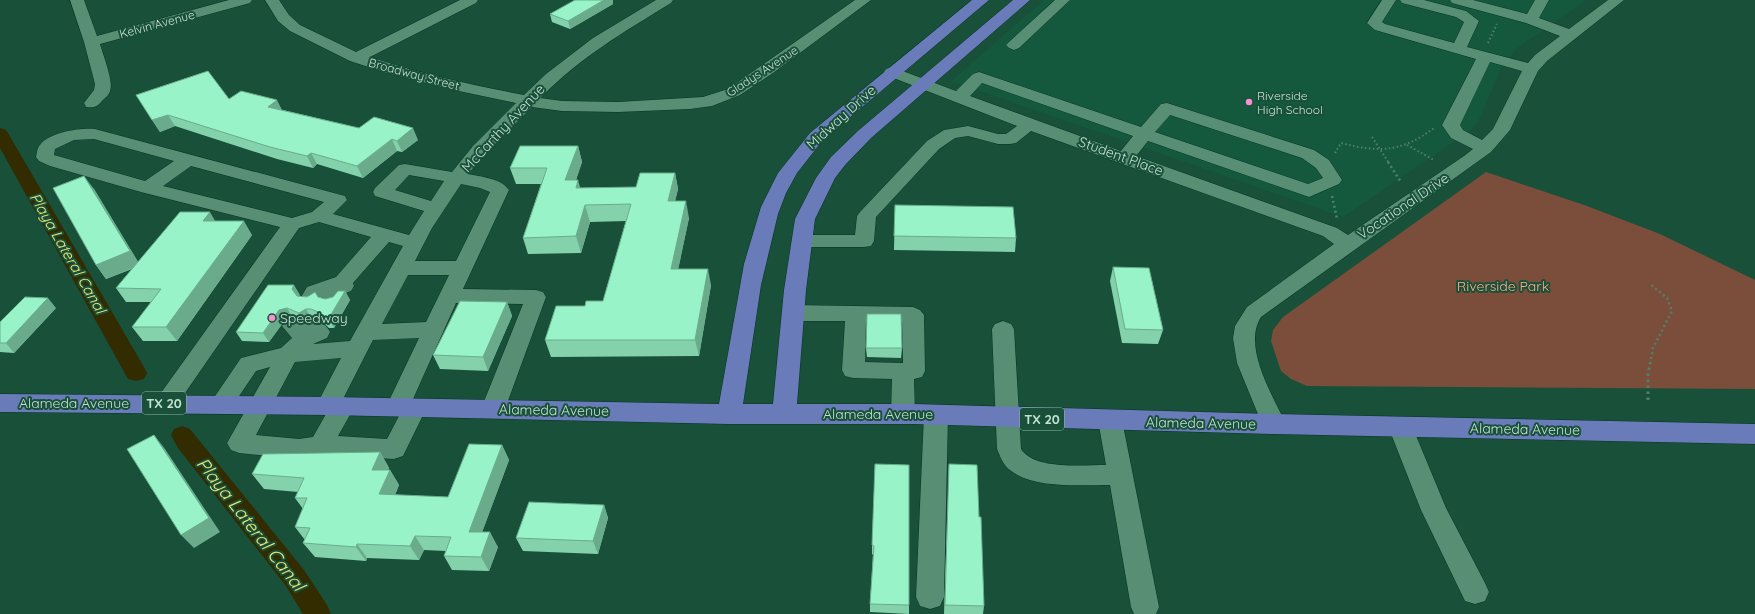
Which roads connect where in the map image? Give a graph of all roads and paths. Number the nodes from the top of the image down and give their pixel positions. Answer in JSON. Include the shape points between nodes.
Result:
{"nodes":[{"id":1,"x":77,"y":0,"type":"edge"},
{"id":2,"x":245,"y":0,"type":"edge"},
{"id":3,"x":272,"y":0,"type":"edge"},
{"id":4,"x":471,"y":0,"type":"edge"},
{"id":5,"x":666,"y":0,"type":"edge"},
{"id":6,"x":864,"y":0,"type":"edge"},
{"id":7,"x":981,"y":0,"type":"edge"},
{"id":8,"x":1022,"y":0,"type":"edge"},
{"id":9,"x":1063,"y":0,"type":"edge"},
{"id":10,"x":1389,"y":0,"type":"edge"},
{"id":11,"x":1407,"y":0,"type":"edge"},
{"id":12,"x":1457,"y":0,"type":"edge"},
{"id":13,"x":1542,"y":0,"type":"edge"},
{"id":14,"x":1617,"y":0,"type":"edge"},
{"id":15,"x":1531,"y":20,"type":"junction"},
{"id":16,"x":1498,"y":21,"type":"dead end"},
{"id":17,"x":1570,"y":34,"type":"junction"},
{"id":18,"x":92,"y":42,"type":"junction"},
{"id":19,"x":1014,"y":45,"type":"dead end"},
{"id":20,"x":1473,"y":52,"type":"junction"},
{"id":21,"x":356,"y":58,"type":"junction"},
{"id":22,"x":1531,"y":69,"type":"junction"},
{"id":23,"x":892,"y":72,"type":"junction"},
{"id":24,"x":924,"y":84,"type":"junction"},
{"id":25,"x":959,"y":98,"type":"junction"},
{"id":26,"x":527,"y":101,"type":"junction"},
{"id":27,"x":92,"y":103,"type":"dead end"},
{"id":28,"x":1030,"y":124,"type":"junction"},
{"id":29,"x":1438,"y":126,"type":"dead end"},
{"id":30,"x":1145,"y":134,"type":"junction"},
{"id":31,"x":1372,"y":137,"type":"dead end"},
{"id":32,"x":1407,"y":145,"type":"junction"},
{"id":33,"x":1485,"y":148,"type":"junction"},
{"id":34,"x":1381,"y":150,"type":"junction"},
{"id":35,"x":1125,"y":158,"type":"junction"},
{"id":36,"x":188,"y":159,"type":"junction"},
{"id":37,"x":1332,"y":159,"type":"dead end"},
{"id":38,"x":1434,"y":160,"type":"dead end"},
{"id":39,"x":456,"y":178,"type":"junction"},
{"id":40,"x":1401,"y":182,"type":"dead end"},
{"id":41,"x":148,"y":188,"type":"junction"},
{"id":42,"x":1332,"y":193,"type":"dead end"},
{"id":43,"x":436,"y":209,"type":"junction"},
{"id":44,"x":318,"y":216,"type":"junction"},
{"id":45,"x":1337,"y":219,"type":"dead end"},
{"id":46,"x":292,"y":224,"type":"junction"},
{"id":47,"x":384,"y":235,"type":"junction"},
{"id":48,"x":802,"y":241,"type":"junction"},
{"id":49,"x":415,"y":243,"type":"junction"},
{"id":50,"x":1348,"y":244,"type":"junction"},
{"id":51,"x":402,"y":268,"type":"junction"},
{"id":52,"x":463,"y":268,"type":"junction"},
{"id":53,"x":1650,"y":284,"type":"dead end"},
{"id":54,"x":449,"y":296,"type":"junction"},
{"id":55,"x":310,"y":299,"type":"edge"},
{"id":56,"x":793,"y":313,"type":"junction"},
{"id":57,"x":856,"y":314,"type":"junction"},
{"id":58,"x":1003,"y":329,"type":"dead end"},
{"id":59,"x":310,"y":330,"type":"dead end"},
{"id":60,"x":434,"y":330,"type":"junction"},
{"id":61,"x":362,"y":340,"type":"junction"},
{"id":62,"x":288,"y":355,"type":"junction"},
{"id":63,"x":903,"y":371,"type":"junction"},
{"id":64,"x":1648,"y":400,"type":"dead end"},
{"id":65,"x":0,"y":403,"type":"edge"},
{"id":66,"x":166,"y":404,"type":"junction"},
{"id":67,"x":221,"y":405,"type":"junction"},
{"id":68,"x":260,"y":405,"type":"junction"},
{"id":69,"x":336,"y":406,"type":"junction"},
{"id":70,"x":406,"y":407,"type":"junction"},
{"id":71,"x":493,"y":409,"type":"junction"},
{"id":72,"x":729,"y":414,"type":"junction"},
{"id":73,"x":784,"y":414,"type":"junction"},
{"id":74,"x":903,"y":414,"type":"junction"},
{"id":75,"x":936,"y":415,"type":"junction"},
{"id":76,"x":1008,"y":418,"type":"junction"},
{"id":77,"x":1110,"y":420,"type":"junction"},
{"id":78,"x":1274,"y":424,"type":"junction"},
{"id":79,"x":1400,"y":426,"type":"junction"},
{"id":80,"x":1755,"y":434,"type":"edge"},
{"id":81,"x":321,"y":445,"type":"junction"},
{"id":82,"x":1120,"y":475,"type":"junction"},
{"id":83,"x":1475,"y":592,"type":"dead end"},
{"id":84,"x":930,"y":597,"type":"dead end"},
{"id":85,"x":1145,"y":607,"type":"dead end"}],
"edges":[{"from":1,"to":18,"type":"street"},
{"from":2,"to":18,"type":"street","name":"Kelvin Avenue"},
{"from":3,"to":21,"type":"street","name":"Broadway Street","via":[[283,18],[295,28]]},
{"from":4,"to":21,"type":"street"},
{"from":5,"to":26,"type":"street","name":"McCarthy Avenue","via":[[598,41],[552,77]]},
{"from":6,"to":26,"type":"street","name":"Gladys Avenue","via":[[739,88],[706,102],[618,107],[562,106]]},
{"from":7,"to":23,"type":"main road","name":"Midway Drive"},
{"from":8,"to":24,"type":"main road","name":"Midway Drive"},
{"from":9,"to":19,"type":"street"},
{"from":10,"to":20,"type":"street","via":[[1374,23],[1380,27]]},
{"from":11,"to":20,"type":"street","via":[[1460,14],[1472,21]]},
{"from":12,"to":15,"type":"street"},
{"from":13,"to":15,"type":"street"},
{"from":14,"to":17,"type":"street","name":"Vocational Drive"},
{"from":15,"to":17,"type":"street"},
{"from":16,"to":20,"type":"path","via":[[1485,50],[1476,48]]},
{"from":17,"to":22,"type":"street","name":"Vocational Drive"},
{"from":18,"to":27,"type":"street","via":[[103,84],[102,91]]},
{"from":20,"to":22,"type":"street"},
{"from":20,"to":33,"type":"street","via":[[1451,126],[1457,134]]},
{"from":21,"to":26,"type":"street","name":"Broadway Street","via":[[393,70]]},
{"from":22,"to":33,"type":"street","name":"Vocational Drive","via":[[1501,130]]},
{"from":23,"to":24,"type":"street","name":"Student Place"},
{"from":23,"to":72,"type":"main road","name":"Midway Drive","via":[[816,137],[796,159],[780,186],[767,217],[755,261]]},
{"from":24,"to":25,"type":"street","name":"Student Place"},
{"from":24,"to":48,"type":"main road","name":"Midway Drive","via":[[865,134],[838,161],[808,212]]},
{"from":25,"to":28,"type":"street","name":"Student Place"},
{"from":25,"to":30,"type":"street","via":[[979,78]]},
{"from":26,"to":39,"type":"street","name":"McCarthy Avenue","via":[[479,150]]},
{"from":28,"to":35,"type":"street","name":"Student Place"},
{"from":28,"to":48,"type":"street","via":[[1010,139],[998,139],[968,131],[950,134],[933,144],[867,216],[864,241]]},
{"from":29,"to":32,"type":"path"},
{"from":30,"to":30,"type":"street","via":[[1309,191],[1333,180],[1323,164],[1308,154],[1166,108]]},
{"from":30,"to":35,"type":"street"},
{"from":31,"to":34,"type":"path"},
{"from":32,"to":34,"type":"path"},
{"from":32,"to":38,"type":"path"},
{"from":33,"to":50,"type":"street","name":"Vocational Drive"},
{"from":34,"to":37,"type":"path","via":[[1341,143]]},
{"from":34,"to":40,"type":"path"},
{"from":35,"to":50,"type":"street","name":"Student Place","via":[[1302,221],[1330,232]]},
{"from":36,"to":41,"type":"street"},
{"from":36,"to":41,"type":"street","via":[[95,134],[79,133],[60,139],[47,147],[45,157],[56,162]]},
{"from":36,"to":44,"type":"street","via":[[338,200]]},
{"from":39,"to":43,"type":"street","name":"McCarthy Avenue"},
{"from":39,"to":43,"type":"street","via":[[405,169],[382,192]]},
{"from":39,"to":52,"type":"street","via":[[485,183],[500,190]]},
{"from":41,"to":46,"type":"street"},
{"from":42,"to":45,"type":"path"},
{"from":43,"to":49,"type":"street","name":"McCarthy Avenue"},
{"from":44,"to":46,"type":"street"},
{"from":44,"to":47,"type":"street"},
{"from":46,"to":66,"type":"street"},
{"from":47,"to":49,"type":"street"},
{"from":47,"to":55,"type":"street","via":[[339,294],[314,292]]},
{"from":48,"to":56,"type":"main road","name":"Midway Drive"},
{"from":49,"to":51,"type":"street","name":"McCarthy Avenue"},
{"from":50,"to":78,"type":"street","name":"Vocational Drive","via":[[1254,312],[1245,326],[1243,336],[1246,354]]},
{"from":51,"to":52,"type":"street"},
{"from":51,"to":61,"type":"street","name":"McCarthy Avenue"},
{"from":52,"to":54,"type":"street"},
{"from":53,"to":64,"type":"path","via":[[1667,298],[1672,311],[1653,348],[1648,374]]},
{"from":54,"to":60,"type":"street"},
{"from":54,"to":71,"type":"street","via":[[536,297]]},
{"from":56,"to":57,"type":"street"},
{"from":56,"to":73,"type":"main road","name":"Midway Drive"},
{"from":57,"to":63,"type":"street","via":[[853,370]]},
{"from":57,"to":63,"type":"street","via":[[913,315],[914,370]]},
{"from":58,"to":76,"type":"street"},
{"from":59,"to":62,"type":"street"},
{"from":60,"to":61,"type":"street"},
{"from":60,"to":70,"type":"street"},
{"from":61,"to":62,"type":"street"},
{"from":61,"to":69,"type":"street","name":"McCarthy Avenue"},
{"from":62,"to":67,"type":"street","via":[[249,364]]},
{"from":62,"to":68,"type":"street"},
{"from":63,"to":74,"type":"street"},
{"from":65,"to":66,"type":"main road","name":"Alameda Avenue","number":"TX 20"},
{"from":66,"to":67,"type":"main road","name":"Alameda Avenue","number":"TX 20"},
{"from":67,"to":68,"type":"main road","name":"Alameda Avenue","number":"TX 20"},
{"from":68,"to":69,"type":"main road","name":"Alameda Avenue","number":"TX 20"},
{"from":68,"to":81,"type":"street","via":[[239,443],[299,449]]},
{"from":69,"to":70,"type":"main road","name":"Alameda Avenue","number":"TX 20"},
{"from":69,"to":81,"type":"street","name":"McCarthy Avenue"},
{"from":70,"to":71,"type":"main road","name":"Alameda Avenue","number":"TX 20"},
{"from":70,"to":81,"type":"street","via":[[394,449]]},
{"from":71,"to":72,"type":"main road","name":"Alameda Avenue","number":"TX 20"},
{"from":72,"to":73,"type":"main road","name":"Alameda Avenue","number":"TX 20"},
{"from":73,"to":74,"type":"main road","name":"Alameda Avenue","number":"TX 20"},
{"from":74,"to":75,"type":"main road","name":"Alameda Avenue","number":"TX 20"},
{"from":75,"to":76,"type":"main road","name":"Alameda Avenue","number":"TX 20"},
{"from":75,"to":84,"type":"street"},
{"from":76,"to":77,"type":"main road","name":"Alameda Avenue","number":"TX 20"},
{"from":76,"to":82,"type":"street","via":[[1009,449],[1020,465],[1029,470],[1051,474]]},
{"from":77,"to":78,"type":"main road","name":"Alameda Avenue","number":"TX 20"},
{"from":77,"to":82,"type":"street"},
{"from":78,"to":79,"type":"main road","name":"Alameda Avenue","number":"TX 20"},
{"from":79,"to":80,"type":"main road","name":"Alameda Avenue","number":"TX 20"},
{"from":79,"to":83,"type":"street","via":[[1434,510]]},
{"from":82,"to":85,"type":"street"}]}
